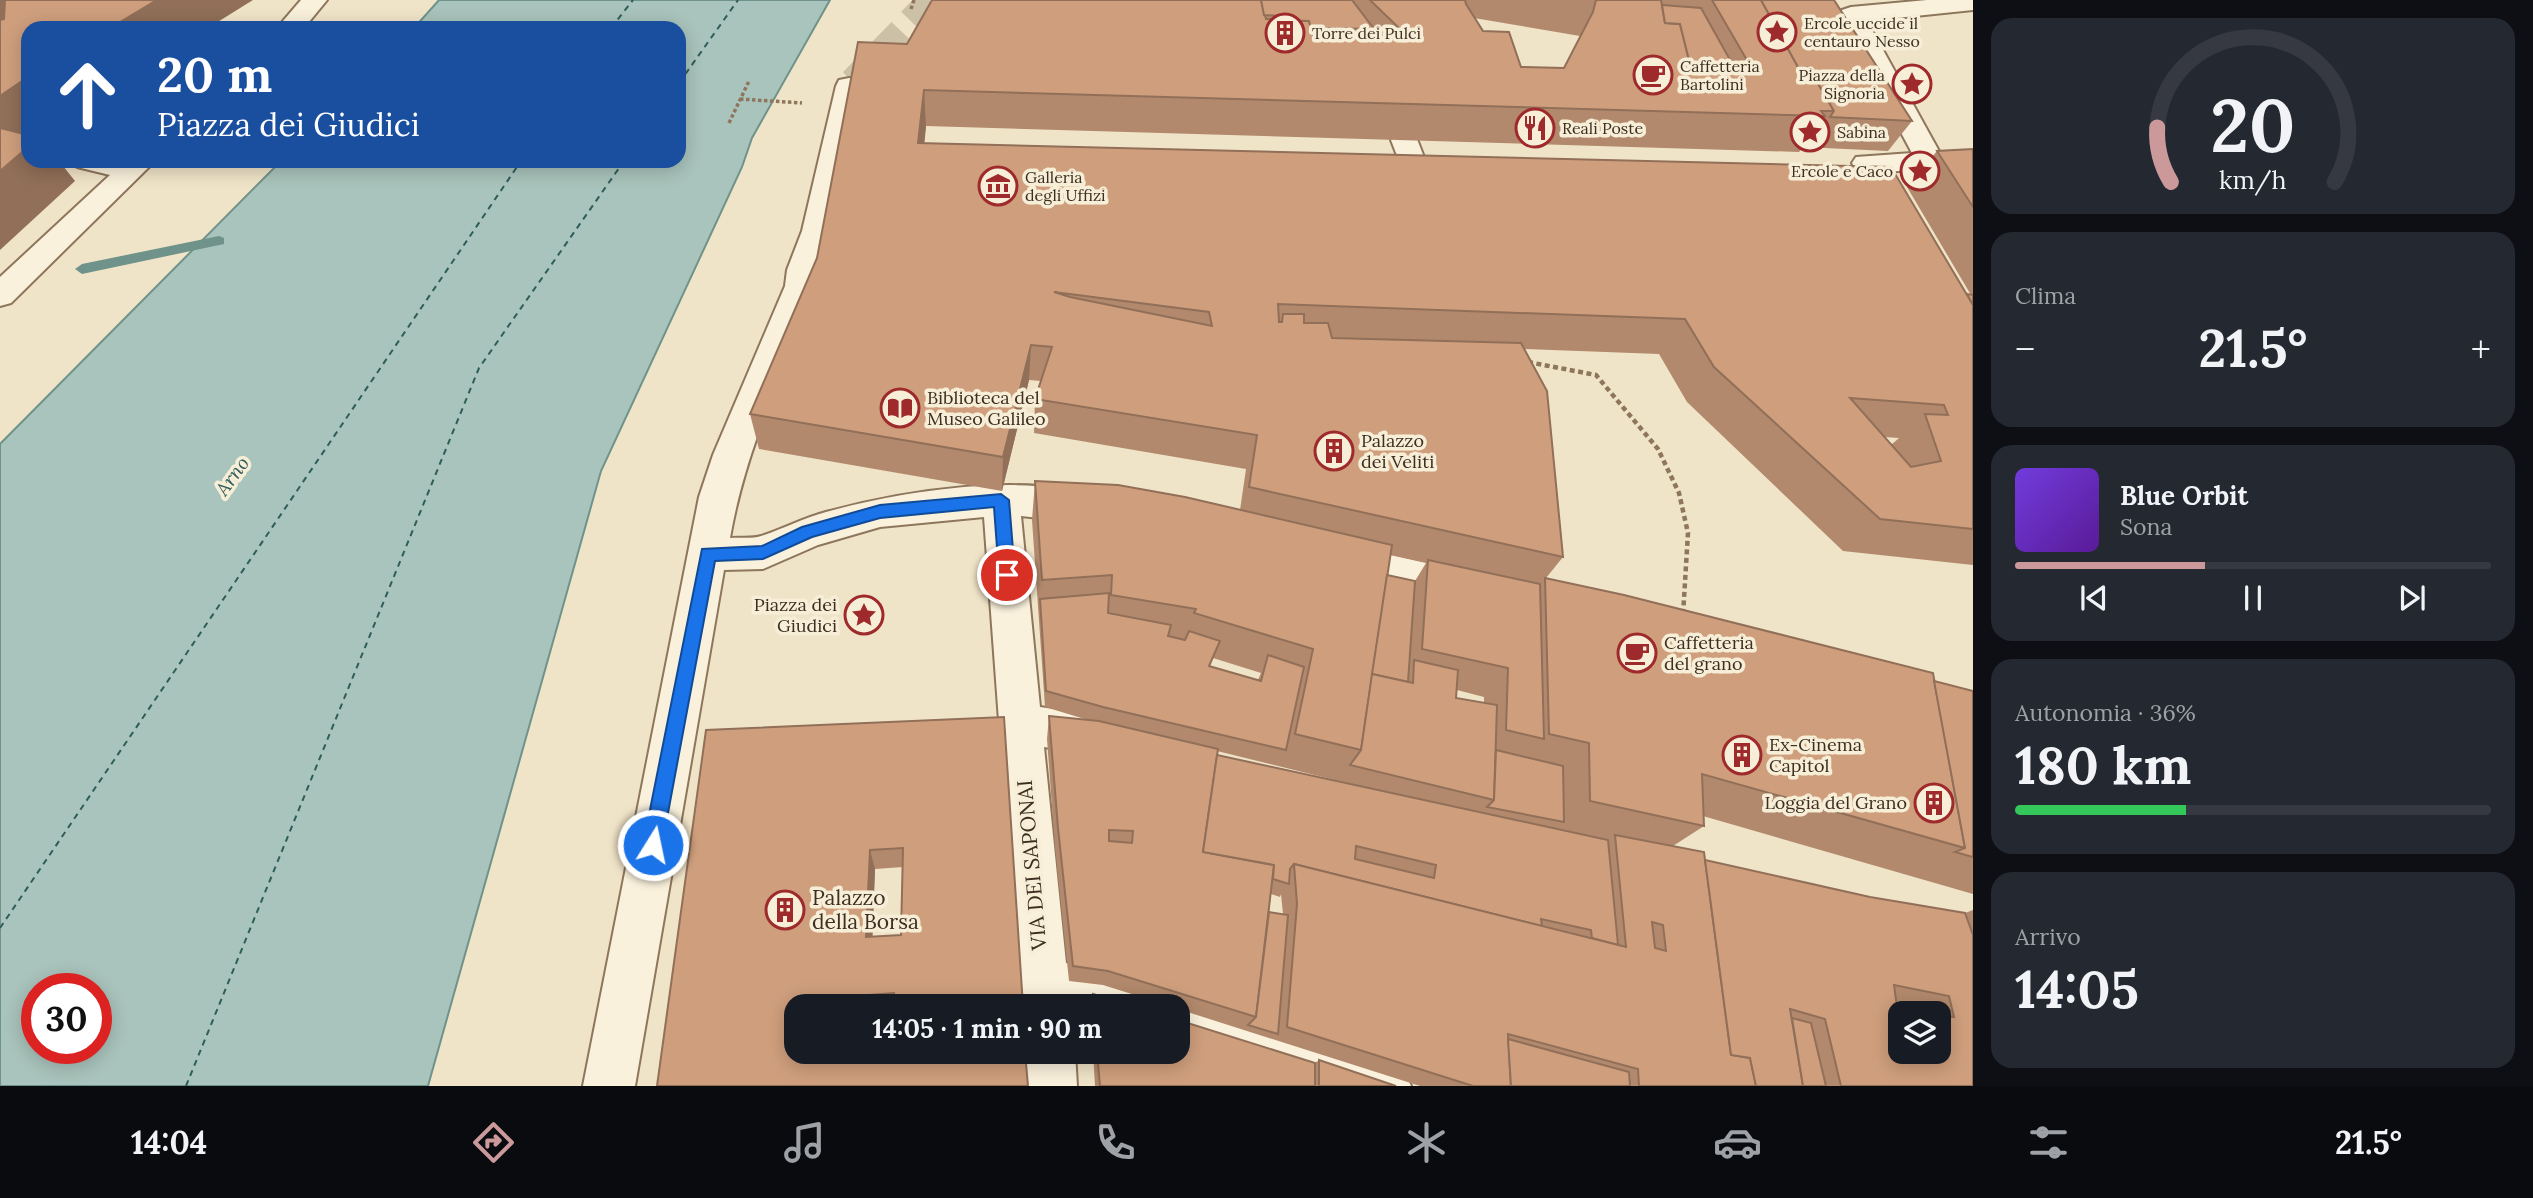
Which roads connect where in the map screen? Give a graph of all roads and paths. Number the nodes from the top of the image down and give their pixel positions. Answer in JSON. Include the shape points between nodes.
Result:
{"nodes":[{"id":1,"x":315,"y":0,"type":"edge"},
{"id":2,"x":914,"y":0,"type":"edge"},
{"id":3,"x":1973,"y":2,"type":"edge"},
{"id":4,"x":911,"y":9,"type":"dead end"},
{"id":5,"x":1840,"y":10,"type":"edge"},
{"id":6,"x":296,"y":21,"type":"edge"},
{"id":7,"x":749,"y":81,"type":"dead end"},
{"id":8,"x":849,"y":86,"type":"tunnel mouth"},
{"id":9,"x":740,"y":99,"type":"junction"},
{"id":10,"x":781,"y":103,"type":"dead end"},
{"id":11,"x":729,"y":124,"type":"dead end"},
{"id":12,"x":133,"y":168,"type":"edge"},
{"id":13,"x":1839,"y":177,"type":"edge"},
{"id":14,"x":1885,"y":177,"type":"junction"},
{"id":15,"x":1908,"y":237,"type":"edge"},
{"id":16,"x":0,"y":295,"type":"edge"},
{"id":17,"x":1516,"y":361,"type":"edge"},
{"id":18,"x":1001,"y":500,"type":"junction"},
{"id":19,"x":1115,"y":514,"type":"edge"},
{"id":20,"x":1297,"y":551,"type":"edge"},
{"id":21,"x":708,"y":554,"type":"junction"},
{"id":22,"x":1508,"y":598,"type":"edge"},
{"id":23,"x":1682,"y":628,"type":"edge"},
{"id":24,"x":1020,"y":724,"type":"junction"},
{"id":25,"x":1142,"y":745,"type":"edge"},
{"id":26,"x":1044,"y":994,"type":"edge"},
{"id":27,"x":1190,"y":1026,"type":"edge"},
{"id":28,"x":1050,"y":1064,"type":"edge"},
{"id":29,"x":609,"y":1086,"type":"edge"},
{"id":30,"x":1051,"y":1086,"type":"edge"},
{"id":31,"x":1385,"y":1086,"type":"edge"}],
"edges":[{"from":1,"to":6,"type":"street"},
{"from":2,"to":4,"type":"path"},
{"from":3,"to":5,"type":"street"},
{"from":5,"to":14,"type":"street","via":[[1931,162]]},
{"from":7,"to":9,"type":"path"},
{"from":8,"to":21,"type":"street","via":[[801,286],[730,455]]},
{"from":9,"to":10,"type":"path"},
{"from":9,"to":11,"type":"path"},
{"from":12,"to":16,"type":"street"},
{"from":13,"to":14,"type":"street"},
{"from":14,"to":15,"type":"street"},
{"from":17,"to":23,"type":"path","via":[[1596,375],[1658,449],[1679,493],[1688,533]]},
{"from":18,"to":19,"type":"street","via":[[1064,504]]},
{"from":18,"to":21,"type":"street","via":[[880,512],[808,532],[763,553]]},
{"from":18,"to":24,"type":"street"},
{"from":20,"to":22,"type":"street"},
{"from":21,"to":29,"type":"street","via":[[678,705],[674,764]]},
{"from":24,"to":25,"type":"street"},
{"from":24,"to":26,"type":"street","name":"VIA DEI SAPONAI"},
{"from":27,"to":31,"type":"street"},
{"from":28,"to":30,"type":"street"}]}
